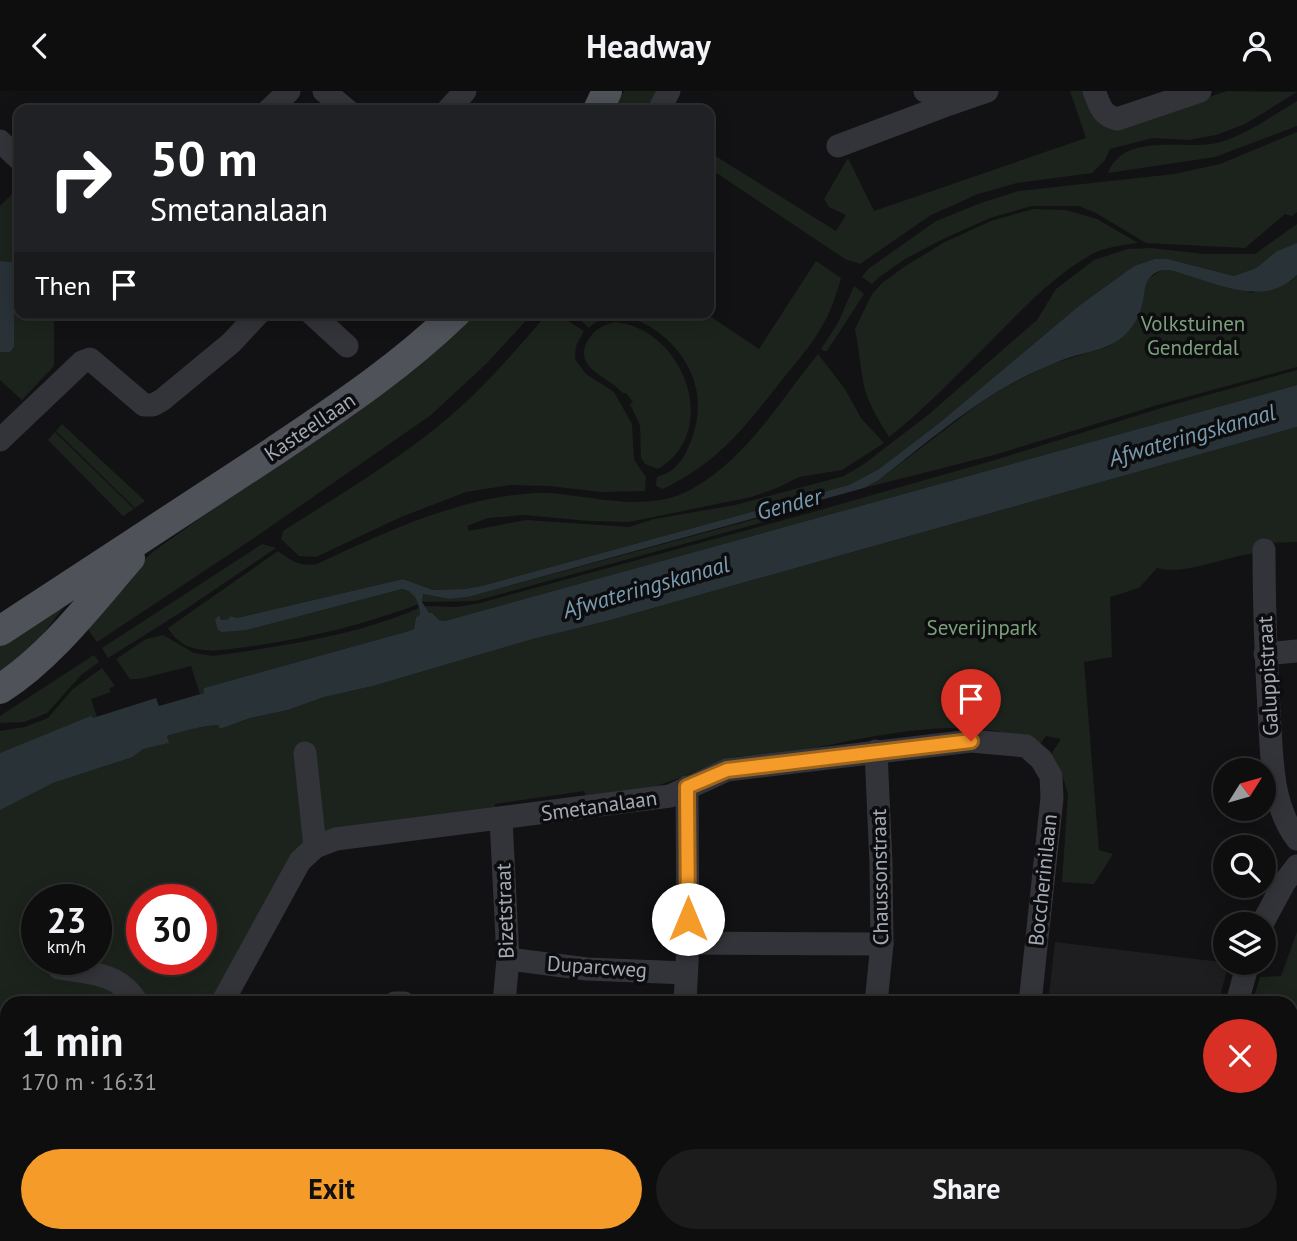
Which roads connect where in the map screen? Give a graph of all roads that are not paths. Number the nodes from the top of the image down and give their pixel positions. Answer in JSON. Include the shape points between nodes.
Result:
{"nodes":[{"id":1,"x":289,"y":91,"type":"edge"},
{"id":2,"x":324,"y":91,"type":"edge"},
{"id":3,"x":465,"y":91,"type":"edge"},
{"id":4,"x":925,"y":91,"type":"edge"},
{"id":5,"x":987,"y":91,"type":"edge"},
{"id":6,"x":1094,"y":91,"type":"edge"},
{"id":7,"x":1200,"y":91,"type":"edge"},
{"id":8,"x":952,"y":103,"type":"junction"},
{"id":9,"x":274,"y":105,"type":"edge"},
{"id":10,"x":341,"y":105,"type":"edge"},
{"id":11,"x":452,"y":105,"type":"edge"},
{"id":12,"x":0,"y":141,"type":"edge"},
{"id":13,"x":838,"y":146,"type":"dead end"},
{"id":14,"x":14,"y":154,"type":"edge"},
{"id":15,"x":253,"y":319,"type":"edge"},
{"id":16,"x":318,"y":319,"type":"edge"},
{"id":17,"x":450,"y":319,"type":"edge"},
{"id":18,"x":347,"y":346,"type":"dead end"},
{"id":19,"x":0,"y":440,"type":"edge"},
{"id":20,"x":156,"y":530,"type":"junction"},
{"id":21,"x":1264,"y":550,"type":"dead end"},
{"id":22,"x":0,"y":631,"type":"edge"},
{"id":23,"x":1297,"y":651,"type":"edge"},
{"id":24,"x":1265,"y":654,"type":"junction"},
{"id":25,"x":0,"y":689,"type":"edge"},
{"id":26,"x":876,"y":751,"type":"junction"},
{"id":27,"x":305,"y":753,"type":"dead end"},
{"id":28,"x":1041,"y":759,"type":"joint"},
{"id":29,"x":687,"y":787,"type":"junction"},
{"id":30,"x":501,"y":819,"type":"junction"},
{"id":31,"x":1297,"y":839,"type":"edge"},
{"id":32,"x":315,"y":847,"type":"junction"},
{"id":33,"x":1297,"y":866,"type":"edge"},
{"id":34,"x":1268,"y":912,"type":"edge"},
{"id":35,"x":688,"y":943,"type":"junction"},
{"id":36,"x":882,"y":944,"type":"junction"},
{"id":37,"x":508,"y":959,"type":"junction"},
{"id":38,"x":686,"y":973,"type":"junction"},
{"id":39,"x":99,"y":975,"type":"edge"},
{"id":40,"x":1245,"y":975,"type":"edge"},
{"id":41,"x":134,"y":996,"type":"edge"},
{"id":42,"x":226,"y":996,"type":"edge"},
{"id":43,"x":505,"y":996,"type":"edge"},
{"id":44,"x":685,"y":996,"type":"edge"},
{"id":45,"x":877,"y":996,"type":"edge"},
{"id":46,"x":1031,"y":996,"type":"edge"},
{"id":47,"x":1239,"y":996,"type":"edge"}],
"edges":[{"from":1,"to":9,"type":"street"},
{"from":2,"to":10,"type":"street"},
{"from":3,"to":11,"type":"street"},
{"from":4,"to":8,"type":"street"},
{"from":5,"to":8,"type":"street"},
{"from":6,"to":7,"type":"street","via":[[1102,111],[1117,119]]},
{"from":8,"to":13,"type":"street"},
{"from":12,"to":14,"type":"street"},
{"from":15,"to":19,"type":"street","via":[[232,343],[153,405],[144,405],[90,359],[82,362]]},
{"from":16,"to":18,"type":"street"},
{"from":17,"to":20,"type":"main road","name":"Kasteellaan","via":[[369,387]]},
{"from":20,"to":22,"type":"main road","name":"Kasteellaan"},
{"from":20,"to":25,"type":"main road","name":"Kasteellaan","via":[[24,674]]},
{"from":21,"to":24,"type":"street","name":"Galuppistraat"},
{"from":23,"to":24,"type":"street"},
{"from":24,"to":31,"type":"street","name":"Galuppistraat","via":[[1275,785],[1284,818]]},
{"from":26,"to":28,"type":"street","name":"Smetanalaan","via":[[971,741],[1026,746]]},
{"from":26,"to":29,"type":"street","name":"Smetanalaan","via":[[727,770]]},
{"from":26,"to":36,"type":"street","name":"Chaussonstraat"},
{"from":27,"to":32,"type":"street"},
{"from":28,"to":46,"type":"street","name":"Boccherinilaan","via":[[1051,776],[1052,799]]},
{"from":29,"to":30,"type":"street","name":"Smetanalaan","via":[[670,796]]},
{"from":29,"to":35,"type":"street"},
{"from":30,"to":32,"type":"street","name":"Smetanalaan","via":[[336,839]]},
{"from":30,"to":37,"type":"street","name":"Bizetstraat"},
{"from":32,"to":42,"type":"street","via":[[300,861]]},
{"from":33,"to":34,"type":"street"},
{"from":35,"to":36,"type":"street"},
{"from":35,"to":38,"type":"street"},
{"from":36,"to":45,"type":"street","name":"Chaussonstraat"},
{"from":37,"to":38,"type":"street","name":"Duparcweg","via":[[587,969]]},
{"from":37,"to":43,"type":"street","name":"Bizetstraat"},
{"from":38,"to":44,"type":"street"},
{"from":39,"to":41,"type":"street","via":[[110,977]]},
{"from":40,"to":47,"type":"street"}]}
